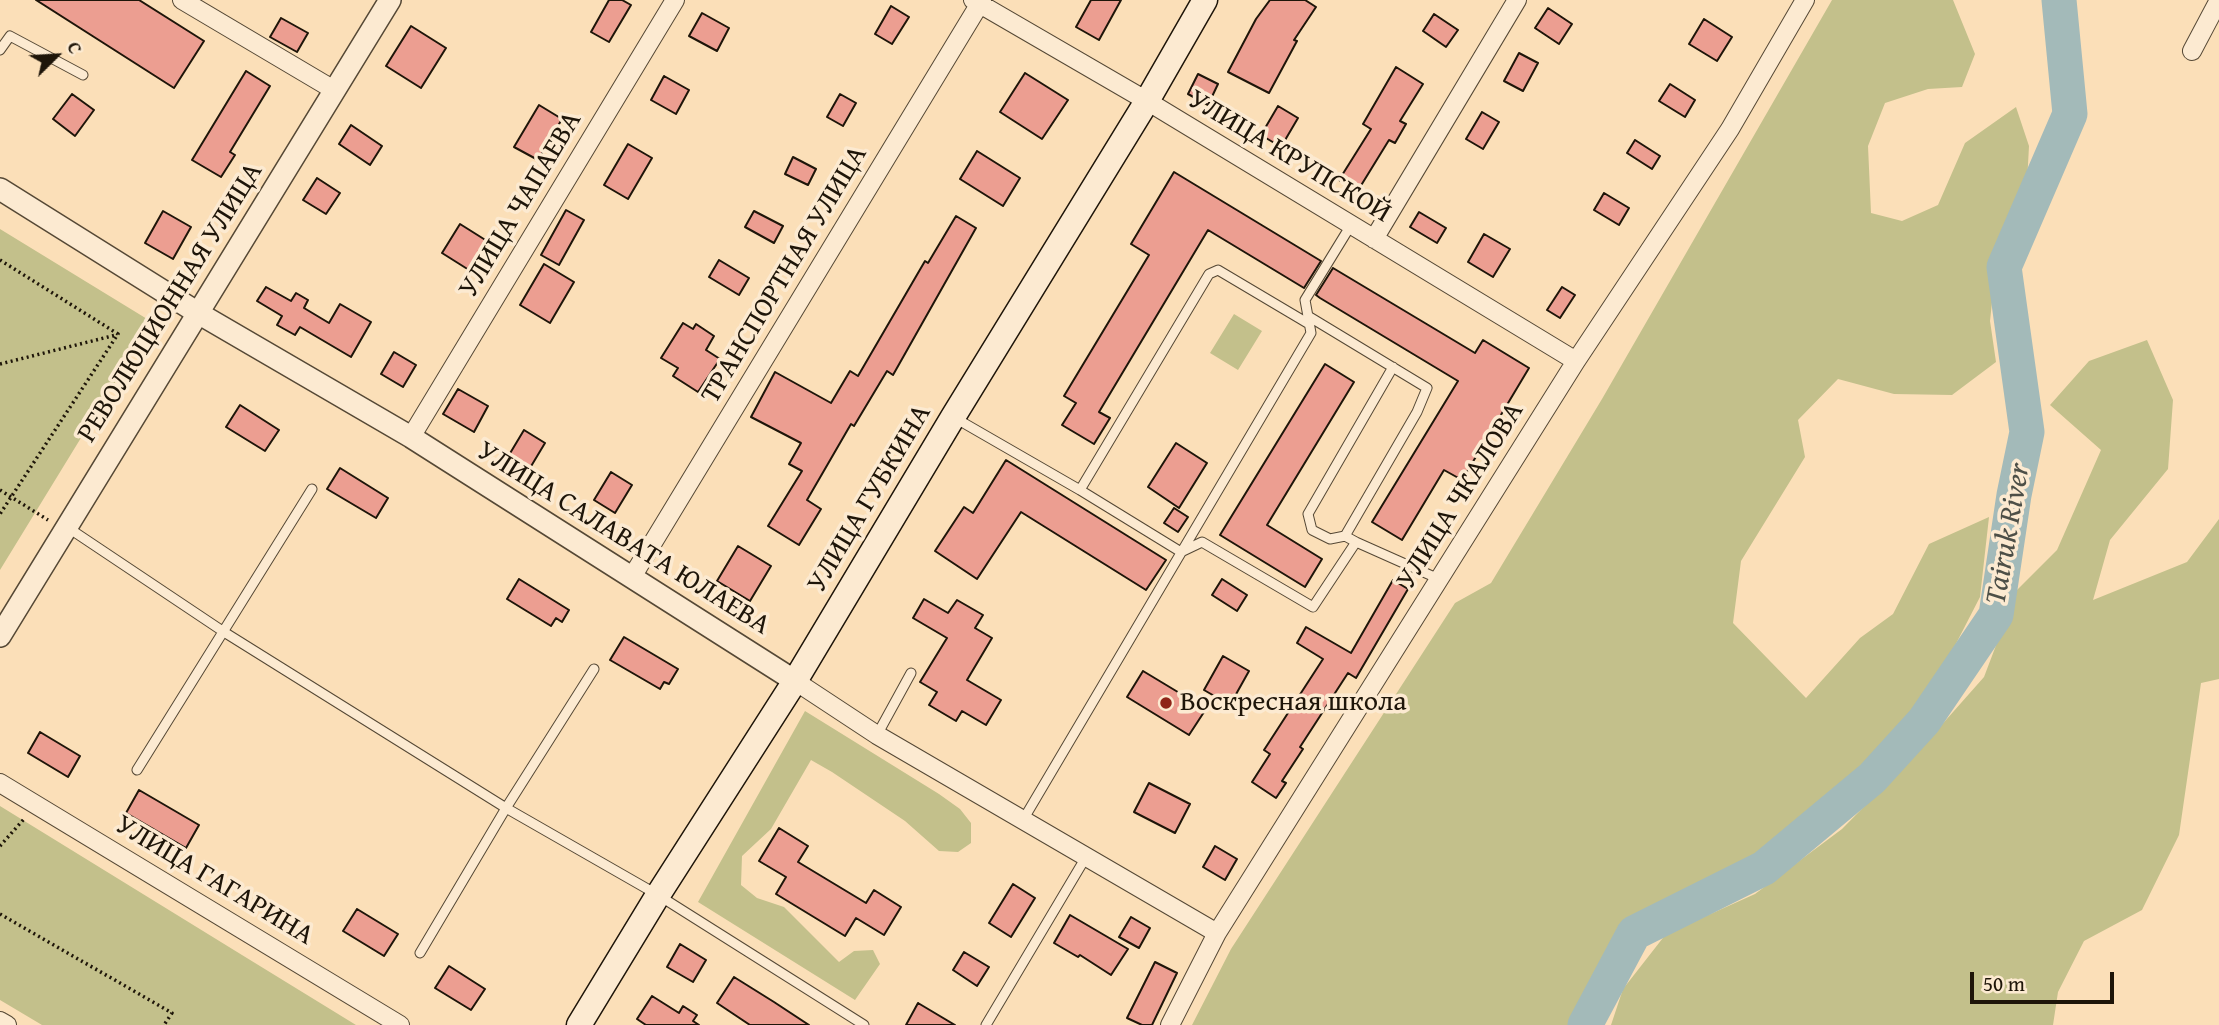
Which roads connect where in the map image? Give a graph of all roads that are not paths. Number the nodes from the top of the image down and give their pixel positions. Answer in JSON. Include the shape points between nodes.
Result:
{"nodes":[{"id":1,"x":182,"y":0,"type":"edge"},
{"id":2,"x":390,"y":0,"type":"edge"},
{"id":3,"x":675,"y":0,"type":"edge"},
{"id":4,"x":1205,"y":0,"type":"edge"},
{"id":5,"x":1517,"y":0,"type":"edge"},
{"id":6,"x":1805,"y":0,"type":"edge"},
{"id":7,"x":2219,"y":0,"type":"edge"},
{"id":8,"x":978,"y":1,"type":"edge"},
{"id":9,"x":0,"y":50,"type":"edge"},
{"id":10,"x":2192,"y":51,"type":"dead end"},
{"id":11,"x":83,"y":75,"type":"dead end"},
{"id":12,"x":334,"y":90,"type":"junction"},
{"id":13,"x":1147,"y":101,"type":"junction"},
{"id":14,"x":0,"y":189,"type":"edge"},
{"id":15,"x":1351,"y":225,"type":"junction"},
{"id":16,"x":1374,"y":239,"type":"junction"},
{"id":17,"x":198,"y":313,"type":"junction"},
{"id":18,"x":1308,"y":320,"type":"junction"},
{"id":19,"x":1576,"y":361,"type":"junction"},
{"id":20,"x":1393,"y":367,"type":"junction"},
{"id":21,"x":953,"y":418,"type":"junction"},
{"id":22,"x":411,"y":438,"type":"junction"},
{"id":23,"x":312,"y":489,"type":"dead end"},
{"id":24,"x":1080,"y":490,"type":"junction"},
{"id":25,"x":65,"y":529,"type":"junction"},
{"id":26,"x":1345,"y":536,"type":"junction"},
{"id":27,"x":1356,"y":542,"type":"junction"},
{"id":28,"x":1181,"y":552,"type":"junction"},
{"id":29,"x":632,"y":577,"type":"junction"},
{"id":30,"x":1440,"y":579,"type":"junction"},
{"id":31,"x":224,"y":632,"type":"junction"},
{"id":32,"x":0,"y":636,"type":"edge"},
{"id":33,"x":594,"y":669,"type":"dead end"},
{"id":34,"x":911,"y":673,"type":"dead end"},
{"id":35,"x":795,"y":681,"type":"junction"},
{"id":36,"x":877,"y":735,"type":"junction"},
{"id":37,"x":137,"y":770,"type":"dead end"},
{"id":38,"x":0,"y":783,"type":"edge"},
{"id":39,"x":506,"y":808,"type":"junction"},
{"id":40,"x":1023,"y":820,"type":"junction"},
{"id":41,"x":1086,"y":857,"type":"junction"},
{"id":42,"x":658,"y":895,"type":"junction"},
{"id":43,"x":1217,"y":933,"type":"junction"},
{"id":44,"x":421,"y":953,"type":"dead end"},
{"id":45,"x":0,"y":1021,"type":"edge"},
{"id":46,"x":7,"y":1025,"type":"edge"},
{"id":47,"x":400,"y":1025,"type":"edge"},
{"id":48,"x":579,"y":1025,"type":"edge"},
{"id":49,"x":863,"y":1025,"type":"edge"},
{"id":50,"x":986,"y":1025,"type":"edge"},
{"id":51,"x":1170,"y":1025,"type":"edge"}],
"edges":[{"from":1,"to":12,"type":"street"},
{"from":2,"to":12,"type":"street","name":"РЕВОЛЮЦИОННАЯ УЛИЦА"},
{"from":3,"to":22,"type":"street","name":"УЛИЦА ЧАПАЕВА"},
{"from":4,"to":13,"type":"main road","name":"УЛИЦА ГУБКИНА"},
{"from":5,"to":16,"type":"street"},
{"from":6,"to":19,"type":"street","name":"УЛИЦА ЧКАЛОВА","via":[[1730,129]]},
{"from":7,"to":10,"type":"street"},
{"from":8,"to":13,"type":"street","name":"УЛИЦА КРУПСКОЙ"},
{"from":8,"to":29,"type":"street","name":"ТРАНСПОРТНАЯ УЛИЦА"},
{"from":9,"to":11,"type":"lane","via":[[10,36]]},
{"from":12,"to":17,"type":"street","name":"РЕВОЛЮЦИОННАЯ УЛИЦА"},
{"from":13,"to":15,"type":"street","name":"УЛИЦА КРУПСКОЙ"},
{"from":13,"to":21,"type":"main road","name":"УЛИЦА ГУБКИНА"},
{"from":14,"to":17,"type":"street","name":"УЛИЦА САЛАВАТА ЮЛАЕВА"},
{"from":15,"to":16,"type":"street","name":"УЛИЦА КРУПСКОЙ"},
{"from":15,"to":18,"type":"lane","via":[[1305,300]]},
{"from":16,"to":19,"type":"street","name":"УЛИЦА КРУПСКОЙ"},
{"from":17,"to":22,"type":"street","name":"УЛИЦА САЛАВАТА ЮЛАЕВА"},
{"from":17,"to":25,"type":"street","name":"РЕВОЛЮЦИОННАЯ УЛИЦА"},
{"from":18,"to":20,"type":"lane"},
{"from":18,"to":24,"type":"lane","via":[[1218,270],[1209,274]]},
{"from":18,"to":28,"type":"lane","via":[[1311,332]]},
{"from":19,"to":30,"type":"street","name":"УЛИЦА ЧКАЛОВА"},
{"from":20,"to":26,"type":"lane","via":[[1427,388]]},
{"from":20,"to":26,"type":"lane","via":[[1308,514],[1312,530],[1330,539]]},
{"from":21,"to":24,"type":"lane"},
{"from":21,"to":35,"type":"main road","name":"УЛИЦА ГУБКИНА"},
{"from":22,"to":29,"type":"street","name":"УЛИЦА САЛАВАТА ЮЛАЕВА"},
{"from":23,"to":31,"type":"lane"},
{"from":24,"to":28,"type":"lane"},
{"from":25,"to":31,"type":"lane"},
{"from":25,"to":32,"type":"street","name":"РЕВОЛЮЦИОННАЯ УЛИЦА"},
{"from":26,"to":27,"type":"lane"},
{"from":27,"to":28,"type":"lane","via":[[1313,607],[1202,542]]},
{"from":27,"to":30,"type":"lane"},
{"from":28,"to":40,"type":"lane"},
{"from":29,"to":35,"type":"street","name":"УЛИЦА САЛАВАТА ЮЛАЕВА"},
{"from":30,"to":43,"type":"street","name":"УЛИЦА ЧКАЛОВА"},
{"from":31,"to":37,"type":"lane"},
{"from":31,"to":39,"type":"lane"},
{"from":33,"to":39,"type":"lane"},
{"from":34,"to":36,"type":"lane"},
{"from":35,"to":36,"type":"street","name":"УЛИЦА САЛАВАТА ЮЛАЕВА"},
{"from":35,"to":42,"type":"main road","name":"УЛИЦА ГУБКИНА"},
{"from":36,"to":40,"type":"street","name":"УЛИЦА САЛАВАТА ЮЛАЕВА"},
{"from":38,"to":47,"type":"street","name":"УЛИЦА ГАГАРИНА"},
{"from":39,"to":42,"type":"lane"},
{"from":39,"to":44,"type":"lane"},
{"from":40,"to":41,"type":"street","name":"УЛИЦА САЛАВАТА ЮЛАЕВА"},
{"from":41,"to":43,"type":"street","name":"УЛИЦА САЛАВАТА ЮЛАЕВА"},
{"from":41,"to":50,"type":"lane"},
{"from":42,"to":48,"type":"main road","name":"УЛИЦА ГУБКИНА"},
{"from":42,"to":49,"type":"lane"},
{"from":43,"to":51,"type":"street","name":"УЛИЦА ЧКАЛОВА"},
{"from":45,"to":46,"type":"street"}]}
